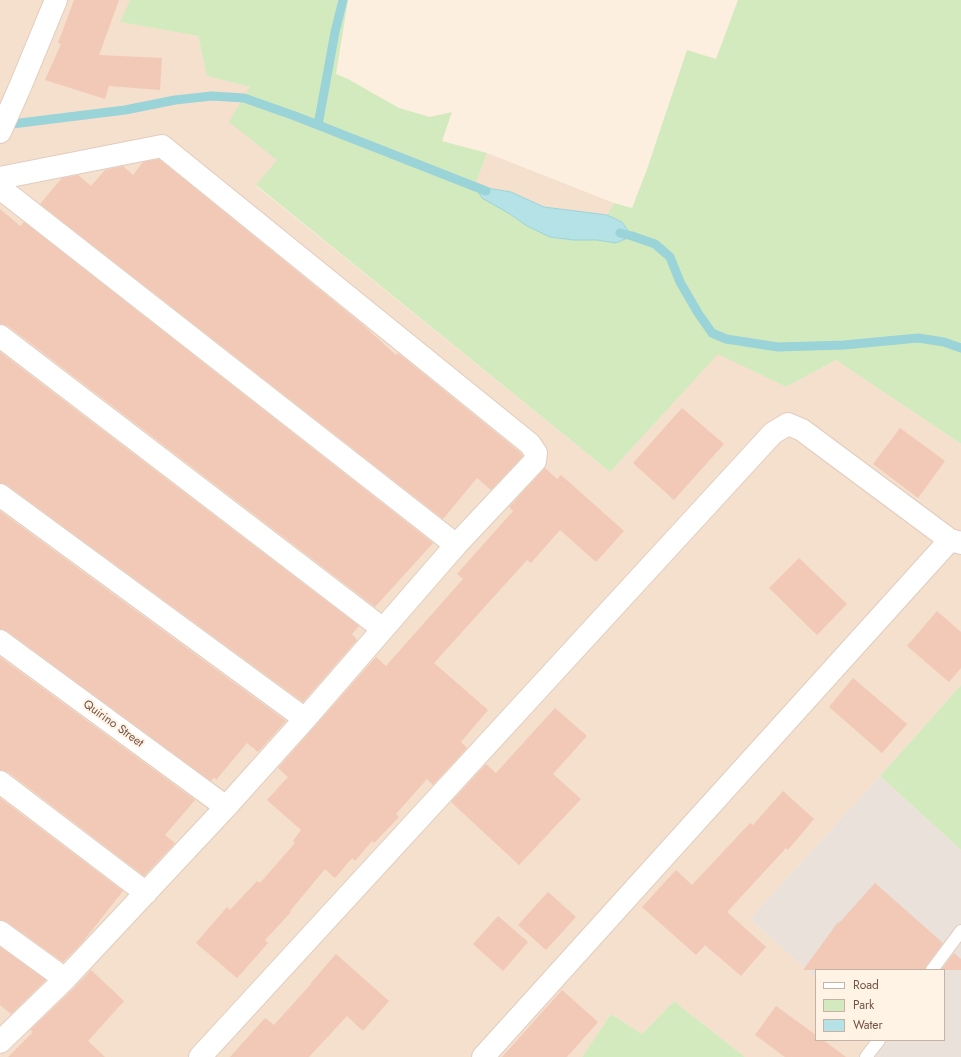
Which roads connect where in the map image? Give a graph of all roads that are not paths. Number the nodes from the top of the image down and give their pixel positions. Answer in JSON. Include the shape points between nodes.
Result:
{"nodes":[{"id":1,"x":56,"y":0,"type":"edge"},
{"id":2,"x":0,"y":132,"type":"edge"},
{"id":3,"x":0,"y":178,"type":"edge"},
{"id":4,"x":0,"y":188,"type":"edge"},
{"id":5,"x":0,"y":336,"type":"edge"},
{"id":6,"x":0,"y":495,"type":"edge"},
{"id":7,"x":955,"y":541,"type":"edge"},
{"id":8,"x":456,"y":545,"type":"junction"},
{"id":9,"x":383,"y":629,"type":"junction"},
{"id":10,"x":0,"y":641,"type":"edge"},
{"id":11,"x":305,"y":719,"type":"junction"},
{"id":12,"x":0,"y":782,"type":"edge"},
{"id":13,"x":226,"y":807,"type":"junction"},
{"id":14,"x":146,"y":893,"type":"junction"},
{"id":15,"x":961,"y":931,"type":"edge"},
{"id":16,"x":0,"y":932,"type":"edge"},
{"id":17,"x":933,"y":969,"type":"edge"},
{"id":18,"x":65,"y":979,"type":"junction"},
{"id":19,"x":878,"y":1041,"type":"edge"},
{"id":20,"x":0,"y":1042,"type":"edge"},
{"id":21,"x":200,"y":1057,"type":"edge"},
{"id":22,"x":483,"y":1057,"type":"edge"},
{"id":23,"x":866,"y":1057,"type":"edge"}],
"edges":[{"from":1,"to":2,"type":"street"},
{"from":3,"to":8,"type":"street","via":[[162,146],[530,444],[536,453],[535,461]]},
{"from":4,"to":8,"type":"street"},
{"from":5,"to":9,"type":"street"},
{"from":6,"to":11,"type":"street"},
{"from":7,"to":21,"type":"street","via":[[802,430],[788,424],[773,433]]},
{"from":7,"to":22,"type":"street"},
{"from":8,"to":9,"type":"street"},
{"from":9,"to":11,"type":"street"},
{"from":10,"to":13,"type":"street","name":"Quirino Street"},
{"from":11,"to":13,"type":"street"},
{"from":12,"to":14,"type":"street"},
{"from":13,"to":14,"type":"street"},
{"from":14,"to":18,"type":"street"},
{"from":15,"to":17,"type":"lane"},
{"from":16,"to":18,"type":"street"},
{"from":18,"to":20,"type":"street"},
{"from":19,"to":23,"type":"lane"}]}
